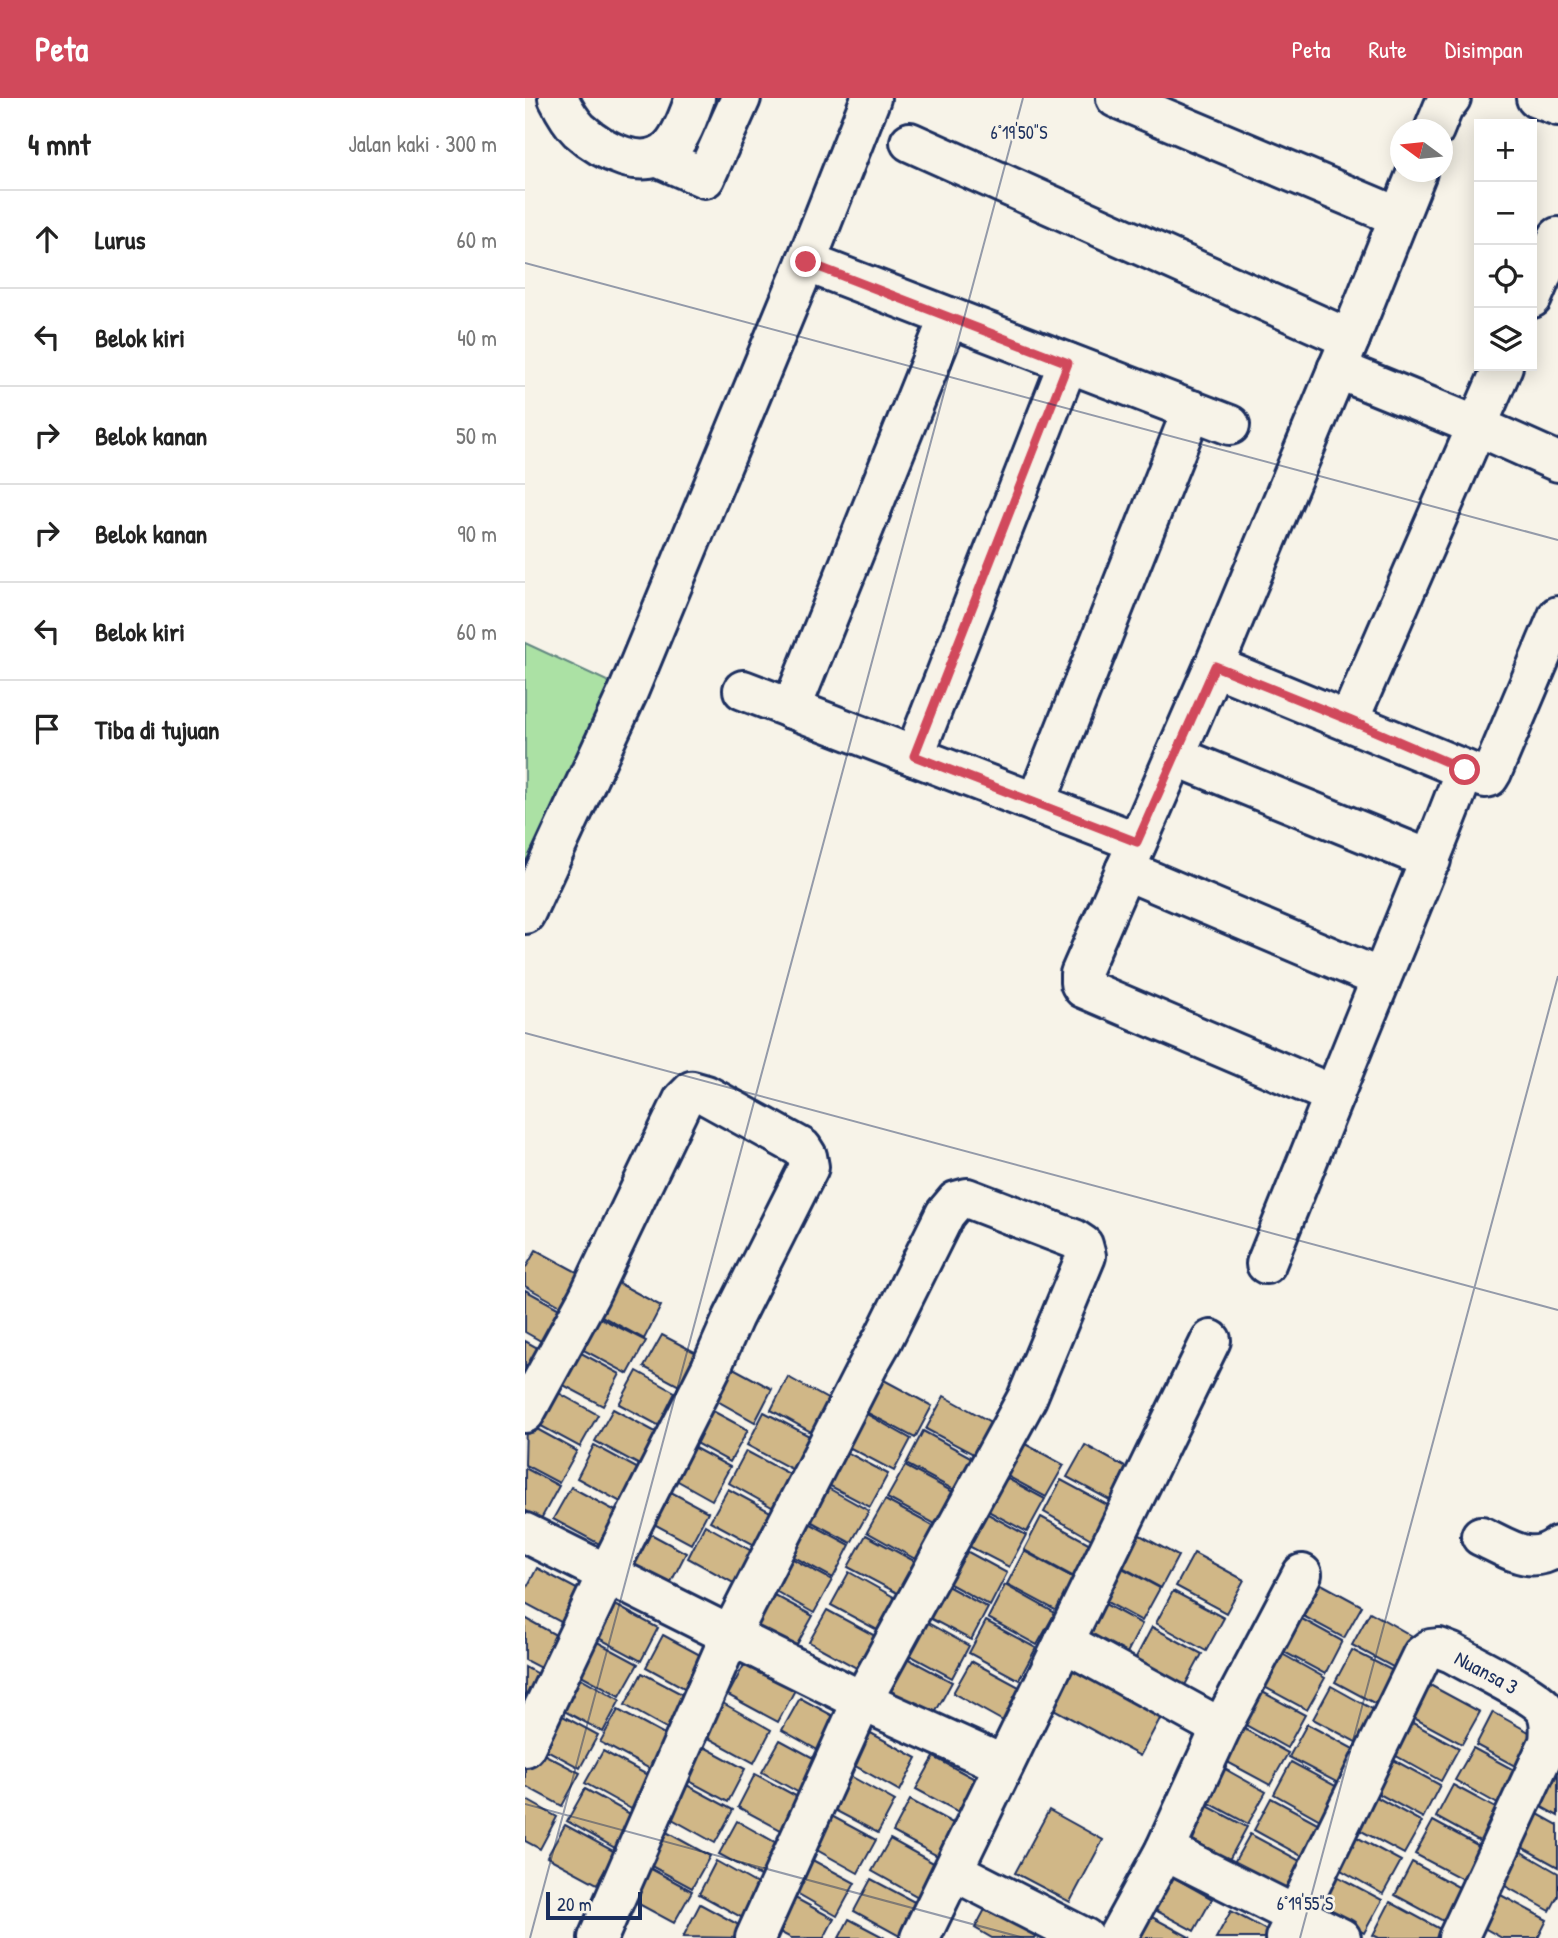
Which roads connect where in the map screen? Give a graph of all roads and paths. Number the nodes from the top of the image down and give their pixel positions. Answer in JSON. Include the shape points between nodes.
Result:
{"nodes":[{"id":1,"x":695,"y":98,"type":"edge"},
{"id":2,"x":741,"y":98,"type":"edge"},
{"id":3,"x":871,"y":98,"type":"edge"},
{"id":4,"x":1117,"y":98,"type":"edge"},
{"id":5,"x":1451,"y":98,"type":"edge"},
{"id":6,"x":1536,"y":98,"type":"edge"},
{"id":7,"x":1558,"y":106,"type":"edge"},
{"id":8,"x":568,"y":113,"type":"edge"},
{"id":9,"x":1438,"y":119,"type":"edge"},
{"id":10,"x":910,"y":142,"type":"dead end"},
{"id":11,"x":657,"y":157,"type":"junction"},
{"id":12,"x":1413,"y":182,"type":"edge"},
{"id":13,"x":1399,"y":217,"type":"junction"},
{"id":14,"x":1558,"y":237,"type":"edge"},
{"id":15,"x":816,"y":266,"type":"junction"},
{"id":16,"x":1537,"y":286,"type":"edge"},
{"id":17,"x":949,"y":317,"type":"junction"},
{"id":18,"x":1344,"y":354,"type":"junction"},
{"id":19,"x":1068,"y":363,"type":"junction"},
{"id":20,"x":1501,"y":371,"type":"edge"},
{"id":21,"x":1192,"y":410,"type":"junction"},
{"id":22,"x":1230,"y":425,"type":"dead end"},
{"id":23,"x":1477,"y":426,"type":"junction"},
{"id":24,"x":1558,"y":462,"type":"edge"},
{"id":25,"x":1558,"y":616,"type":"edge"},
{"id":26,"x":1215,"y":666,"type":"junction"},
{"id":27,"x":743,"y":691,"type":"dead end"},
{"id":28,"x":791,"y":709,"type":"junction"},
{"id":29,"x":649,"y":710,"type":"dead end"},
{"id":30,"x":1349,"y":720,"type":"junction"},
{"id":31,"x":914,"y":756,"type":"junction"},
{"id":32,"x":1175,"y":756,"type":"junction"},
{"id":33,"x":1465,"y":770,"type":"junction"},
{"id":34,"x":1036,"y":803,"type":"junction"},
{"id":35,"x":1131,"y":856,"type":"junction"},
{"id":36,"x":1431,"y":860,"type":"junction"},
{"id":37,"x":525,"y":914,"type":"edge"},
{"id":38,"x":1380,"y":978,"type":"junction"},
{"id":39,"x":1334,"y":1095,"type":"junction"},
{"id":40,"x":1266,"y":1264,"type":"dead end"},
{"id":41,"x":1211,"y":1340,"type":"dead end"},
{"id":42,"x":525,"y":1413,"type":"edge"},
{"id":43,"x":525,"y":1533,"type":"edge"},
{"id":44,"x":1481,"y":1536,"type":"dead end"},
{"id":45,"x":1558,"y":1546,"type":"edge"},
{"id":46,"x":607,"y":1574,"type":"junction"},
{"id":47,"x":1302,"y":1574,"type":"dead end"},
{"id":48,"x":730,"y":1636,"type":"junction"},
{"id":49,"x":1064,"y":1642,"type":"junction"},
{"id":50,"x":862,"y":1701,"type":"junction"},
{"id":51,"x":1221,"y":1728,"type":"junction"},
{"id":52,"x":525,"y":1747,"type":"edge"},
{"id":53,"x":1004,"y":1765,"type":"junction"},
{"id":54,"x":1165,"y":1850,"type":"junction"},
{"id":55,"x":954,"y":1871,"type":"junction"},
{"id":56,"x":1291,"y":1927,"type":"edge"},
{"id":57,"x":598,"y":1938,"type":"edge"},
{"id":58,"x":755,"y":1938,"type":"edge"},
{"id":59,"x":921,"y":1938,"type":"edge"},
{"id":60,"x":1085,"y":1938,"type":"edge"},
{"id":61,"x":1117,"y":1938,"type":"edge"},
{"id":62,"x":1341,"y":1938,"type":"edge"},
{"id":63,"x":1458,"y":1938,"type":"edge"}],
"edges":[{"from":1,"to":11,"type":"street","via":[[684,127],[671,147]]},
{"from":2,"to":11,"type":"street","via":[[705,178]]},
{"from":3,"to":15,"type":"street"},
{"from":4,"to":13,"type":"street"},
{"from":5,"to":9,"type":"street"},
{"from":6,"to":7,"type":"street"},
{"from":8,"to":11,"type":"street","via":[[606,149],[628,158]]},
{"from":10,"to":18,"type":"street"},
{"from":12,"to":13,"type":"street"},
{"from":13,"to":18,"type":"street"},
{"from":14,"to":16,"type":"street"},
{"from":15,"to":17,"type":"street"},
{"from":15,"to":29,"type":"street"},
{"from":15,"to":37,"type":"street"},
{"from":17,"to":19,"type":"street"},
{"from":17,"to":28,"type":"street"},
{"from":18,"to":23,"type":"street"},
{"from":18,"to":26,"type":"street"},
{"from":19,"to":21,"type":"street"},
{"from":19,"to":31,"type":"street"},
{"from":20,"to":23,"type":"street"},
{"from":21,"to":22,"type":"street"},
{"from":21,"to":34,"type":"street"},
{"from":23,"to":24,"type":"street"},
{"from":23,"to":30,"type":"street"},
{"from":25,"to":33,"type":"street","via":[[1489,777]]},
{"from":26,"to":30,"type":"street"},
{"from":26,"to":32,"type":"street"},
{"from":27,"to":28,"type":"street"},
{"from":28,"to":31,"type":"street"},
{"from":30,"to":33,"type":"street"},
{"from":31,"to":34,"type":"street"},
{"from":32,"to":35,"type":"street"},
{"from":32,"to":36,"type":"street"},
{"from":33,"to":36,"type":"street"},
{"from":34,"to":35,"type":"street"},
{"from":35,"to":38,"type":"street"},
{"from":35,"to":39,"type":"street","via":[[1080,974],[1083,988]]},
{"from":36,"to":38,"type":"street"},
{"from":38,"to":39,"type":"street"},
{"from":39,"to":40,"type":"street"},
{"from":41,"to":49,"type":"street"},
{"from":42,"to":46,"type":"street","via":[[589,1296],[683,1100],[692,1091],[802,1148],[809,1167]]},
{"from":43,"to":46,"type":"street"},
{"from":44,"to":45,"type":"street","via":[[1528,1557],[1548,1554]]},
{"from":46,"to":48,"type":"street"},
{"from":46,"to":52,"type":"street"},
{"from":47,"to":51,"type":"street"},
{"from":48,"to":50,"type":"street"},
{"from":48,"to":50,"type":"street","via":[[945,1214],[956,1201],[967,1198],[1074,1239],[1083,1245],[1086,1256],[1027,1398]]},
{"from":48,"to":57,"type":"street"},
{"from":49,"to":51,"type":"street"},
{"from":49,"to":53,"type":"street"},
{"from":50,"to":53,"type":"street"},
{"from":50,"to":58,"type":"street"},
{"from":51,"to":54,"type":"street"},
{"from":53,"to":55,"type":"street"},
{"from":54,"to":56,"type":"street"},
{"from":54,"to":61,"type":"street"},
{"from":55,"to":59,"type":"street"},
{"from":55,"to":60,"type":"street"},
{"from":56,"to":62,"type":"street"},
{"from":56,"to":63,"type":"street","name":"Nuansa 3","via":[[1422,1656],[1439,1648],[1531,1697],[1545,1710],[1550,1724],[1549,1742]]}]}
